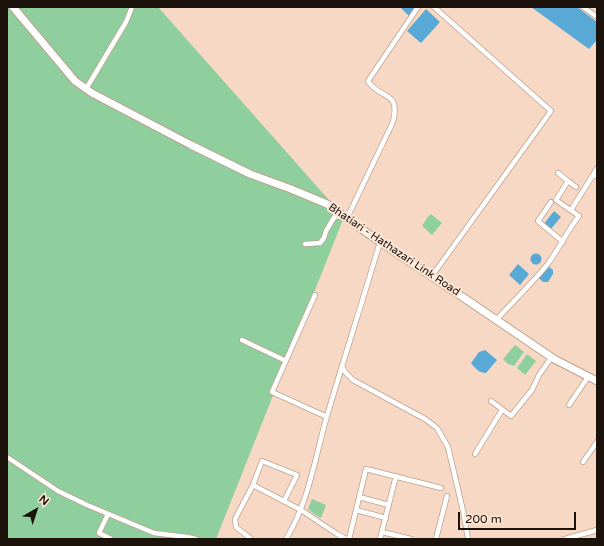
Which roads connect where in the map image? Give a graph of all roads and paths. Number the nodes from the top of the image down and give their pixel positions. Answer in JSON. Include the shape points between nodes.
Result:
{"nodes":[{"id":1,"x":13,"y":7,"type":"edge"},
{"id":2,"x":132,"y":7,"type":"edge"},
{"id":3,"x":418,"y":7,"type":"edge"},
{"id":4,"x":434,"y":7,"type":"edge"},
{"id":5,"x":583,"y":7,"type":"edge"},
{"id":6,"x":597,"y":17,"type":"edge"},
{"id":7,"x":86,"y":89,"type":"junction"},
{"id":8,"x":597,"y":168,"type":"edge"},
{"id":9,"x":558,"y":173,"type":"dead end"},
{"id":10,"x":595,"y":176,"type":"edge"},
{"id":11,"x":568,"y":180,"type":"junction"},
{"id":12,"x":576,"y":187,"type":"dead end"},
{"id":13,"x":551,"y":202,"type":"dead end"},
{"id":14,"x":571,"y":210,"type":"junction"},
{"id":15,"x":347,"y":218,"type":"junction"},
{"id":16,"x":380,"y":242,"type":"junction"},
{"id":17,"x":563,"y":242,"type":"junction"},
{"id":18,"x":305,"y":244,"type":"dead end"},
{"id":19,"x":432,"y":276,"type":"junction"},
{"id":20,"x":315,"y":295,"type":"dead end"},
{"id":21,"x":496,"y":320,"type":"junction"},
{"id":22,"x":242,"y":340,"type":"dead end"},
{"id":23,"x":551,"y":358,"type":"junction"},
{"id":24,"x":286,"y":361,"type":"junction"},
{"id":25,"x":342,"y":366,"type":"junction"},
{"id":26,"x":588,"y":377,"type":"junction"},
{"id":27,"x":597,"y":381,"type":"edge"},
{"id":28,"x":491,"y":401,"type":"dead end"},
{"id":29,"x":568,"y":405,"type":"dead end"},
{"id":30,"x":502,"y":410,"type":"junction"},
{"id":31,"x":327,"y":417,"type":"junction"},
{"id":32,"x":597,"y":442,"type":"edge"},
{"id":33,"x":476,"y":454,"type":"dead end"},
{"id":34,"x":7,"y":457,"type":"edge"},
{"id":35,"x":583,"y":462,"type":"dead end"},
{"id":36,"x":396,"y":476,"type":"junction"},
{"id":37,"x":253,"y":485,"type":"junction"},
{"id":38,"x":441,"y":488,"type":"dead end"},
{"id":39,"x":447,"y":496,"type":"dead end"},
{"id":40,"x":359,"y":497,"type":"junction"},
{"id":41,"x":284,"y":501,"type":"junction"},
{"id":42,"x":389,"y":505,"type":"junction"},
{"id":43,"x":301,"y":510,"type":"junction"},
{"id":44,"x":356,"y":510,"type":"junction"},
{"id":45,"x":108,"y":514,"type":"junction"},
{"id":46,"x":386,"y":518,"type":"junction"},
{"id":47,"x":597,"y":530,"type":"edge"},
{"id":48,"x":382,"y":532,"type":"junction"},
{"id":49,"x":111,"y":539,"type":"edge"},
{"id":50,"x":196,"y":539,"type":"edge"},
{"id":51,"x":251,"y":539,"type":"edge"},
{"id":52,"x":286,"y":539,"type":"edge"},
{"id":53,"x":348,"y":539,"type":"edge"},
{"id":54,"x":380,"y":539,"type":"edge"},
{"id":55,"x":411,"y":539,"type":"edge"},
{"id":56,"x":436,"y":539,"type":"edge"},
{"id":57,"x":468,"y":539,"type":"edge"},
{"id":58,"x":565,"y":539,"type":"edge"}],
"edges":[{"from":1,"to":7,"type":"main road","name":"Bhatiari - Hathazari Link Road","via":[[75,81]]},
{"from":2,"to":7,"type":"street","via":[[126,22]]},
{"from":3,"to":15,"type":"street","via":[[368,81],[388,96],[396,111]]},
{"from":4,"to":19,"type":"street","via":[[551,112]]},
{"from":5,"to":6,"type":"street"},
{"from":7,"to":15,"type":"main road","name":"Bhatiari - Hathazari Link Road","via":[[250,174],[328,204]]},
{"from":8,"to":10,"type":"street"},
{"from":9,"to":11,"type":"street"},
{"from":10,"to":14,"type":"street"},
{"from":11,"to":12,"type":"street"},
{"from":11,"to":14,"type":"street","via":[[556,200]]},
{"from":13,"to":17,"type":"street","via":[[538,221]]},
{"from":14,"to":17,"type":"street","via":[[580,216]]},
{"from":15,"to":16,"type":"main road","name":"Bhatiari - Hathazari Link Road"},
{"from":15,"to":18,"type":"street","via":[[336,216],[320,243]]},
{"from":16,"to":19,"type":"main road","name":"Bhatiari - Hathazari Link Road"},
{"from":16,"to":25,"type":"street"},
{"from":17,"to":21,"type":"street","via":[[546,265]]},
{"from":19,"to":21,"type":"main road","name":"Bhatiari - Hathazari Link Road"},
{"from":20,"to":24,"type":"street"},
{"from":21,"to":23,"type":"main road","name":"Bhatiari - Hathazari Link Road"},
{"from":22,"to":24,"type":"street"},
{"from":23,"to":26,"type":"main road","name":"Bhatiari - Hathazari Link Road"},
{"from":23,"to":30,"type":"street","via":[[532,390],[511,416]]},
{"from":24,"to":31,"type":"street","via":[[272,392]]},
{"from":25,"to":31,"type":"street"},
{"from":25,"to":57,"type":"street","via":[[353,380],[437,428],[450,454]]},
{"from":26,"to":27,"type":"main road","name":"Bhatiari - Hathazari Link Road"},
{"from":26,"to":29,"type":"street"},
{"from":28,"to":30,"type":"street"},
{"from":30,"to":33,"type":"street"},
{"from":31,"to":43,"type":"street"},
{"from":32,"to":35,"type":"street"},
{"from":34,"to":45,"type":"street","via":[[58,492]]},
{"from":36,"to":38,"type":"street"},
{"from":36,"to":40,"type":"street","via":[[366,468]]},
{"from":36,"to":42,"type":"street"},
{"from":37,"to":41,"type":"street"},
{"from":37,"to":41,"type":"street","via":[[262,461],[297,475]]},
{"from":37,"to":51,"type":"street","via":[[235,519],[236,527]]},
{"from":39,"to":56,"type":"street"},
{"from":40,"to":42,"type":"street"},
{"from":40,"to":44,"type":"street"},
{"from":41,"to":43,"type":"street"},
{"from":42,"to":46,"type":"street"},
{"from":43,"to":52,"type":"street"},
{"from":43,"to":53,"type":"street"},
{"from":44,"to":46,"type":"street"},
{"from":44,"to":53,"type":"street"},
{"from":45,"to":49,"type":"street","via":[[99,533]]},
{"from":45,"to":50,"type":"street","via":[[154,533]]},
{"from":46,"to":48,"type":"street"},
{"from":47,"to":58,"type":"street"},
{"from":48,"to":54,"type":"street"},
{"from":48,"to":55,"type":"street"}]}
